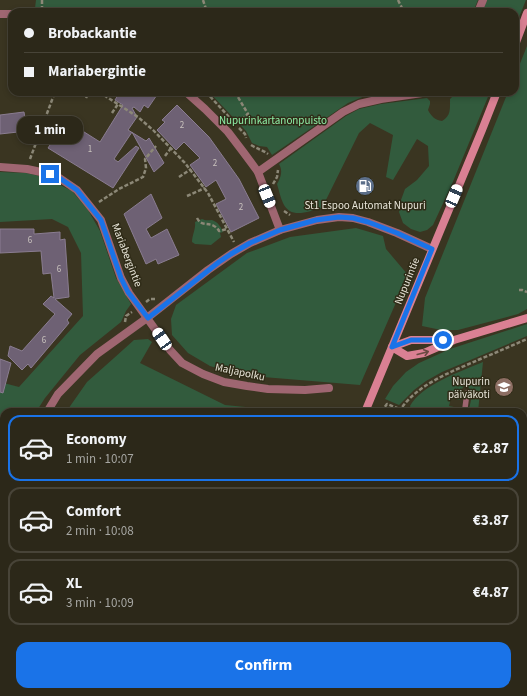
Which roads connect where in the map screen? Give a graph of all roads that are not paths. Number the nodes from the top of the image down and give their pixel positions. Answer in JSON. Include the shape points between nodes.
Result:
{"nodes":[{"id":1,"x":527,"y":13,"type":"edge"},
{"id":2,"x":519,"y":34,"type":"edge"},
{"id":3,"x":190,"y":96,"type":"edge"},
{"id":4,"x":402,"y":96,"type":"edge"},
{"id":5,"x":495,"y":96,"type":"edge"},
{"id":6,"x":0,"y":167,"type":"edge"},
{"id":7,"x":258,"y":172,"type":"junction"},
{"id":8,"x":280,"y":230,"type":"junction"},
{"id":9,"x":432,"y":249,"type":"junction"},
{"id":10,"x":148,"y":318,"type":"junction"},
{"id":11,"x":527,"y":318,"type":"edge"},
{"id":12,"x":454,"y":340,"type":"junction"},
{"id":13,"x":392,"y":347,"type":"junction"},
{"id":14,"x":329,"y":388,"type":"dead end"},
{"id":15,"x":467,"y":392,"type":"dead end"},
{"id":16,"x":49,"y":408,"type":"edge"},
{"id":17,"x":367,"y":408,"type":"edge"},
{"id":18,"x":465,"y":408,"type":"edge"}],
"edges":[{"from":1,"to":2,"type":"main road"},
{"from":3,"to":7,"type":"street","via":[[228,132]]},
{"from":4,"to":7,"type":"street","via":[[359,104],[343,112]]},
{"from":5,"to":9,"type":"main road","name":"Nupurintie"},
{"from":6,"to":10,"type":"street","name":"Mariabergintie","via":[[27,169],[58,177],[77,190],[101,220],[121,278],[128,292]]},
{"from":7,"to":8,"type":"street"},
{"from":8,"to":9,"type":"street","via":[[316,220],[353,218],[397,233]]},
{"from":8,"to":10,"type":"street","via":[[231,254]]},
{"from":9,"to":13,"type":"main road","name":"Nupurintie"},
{"from":10,"to":14,"type":"street","name":"Maljapolku","via":[[182,363],[203,374],[224,382],[268,389]]},
{"from":10,"to":16,"type":"street","via":[[97,354],[58,394]]},
{"from":11,"to":12,"type":"main road"},
{"from":12,"to":13,"type":"main road","via":[[411,340]]},
{"from":13,"to":12,"type":"main road","one_way":true,"via":[[407,356],[424,353]]},
{"from":13,"to":17,"type":"main road","name":"Nupurintie"},
{"from":15,"to":18,"type":"lane"}]}
